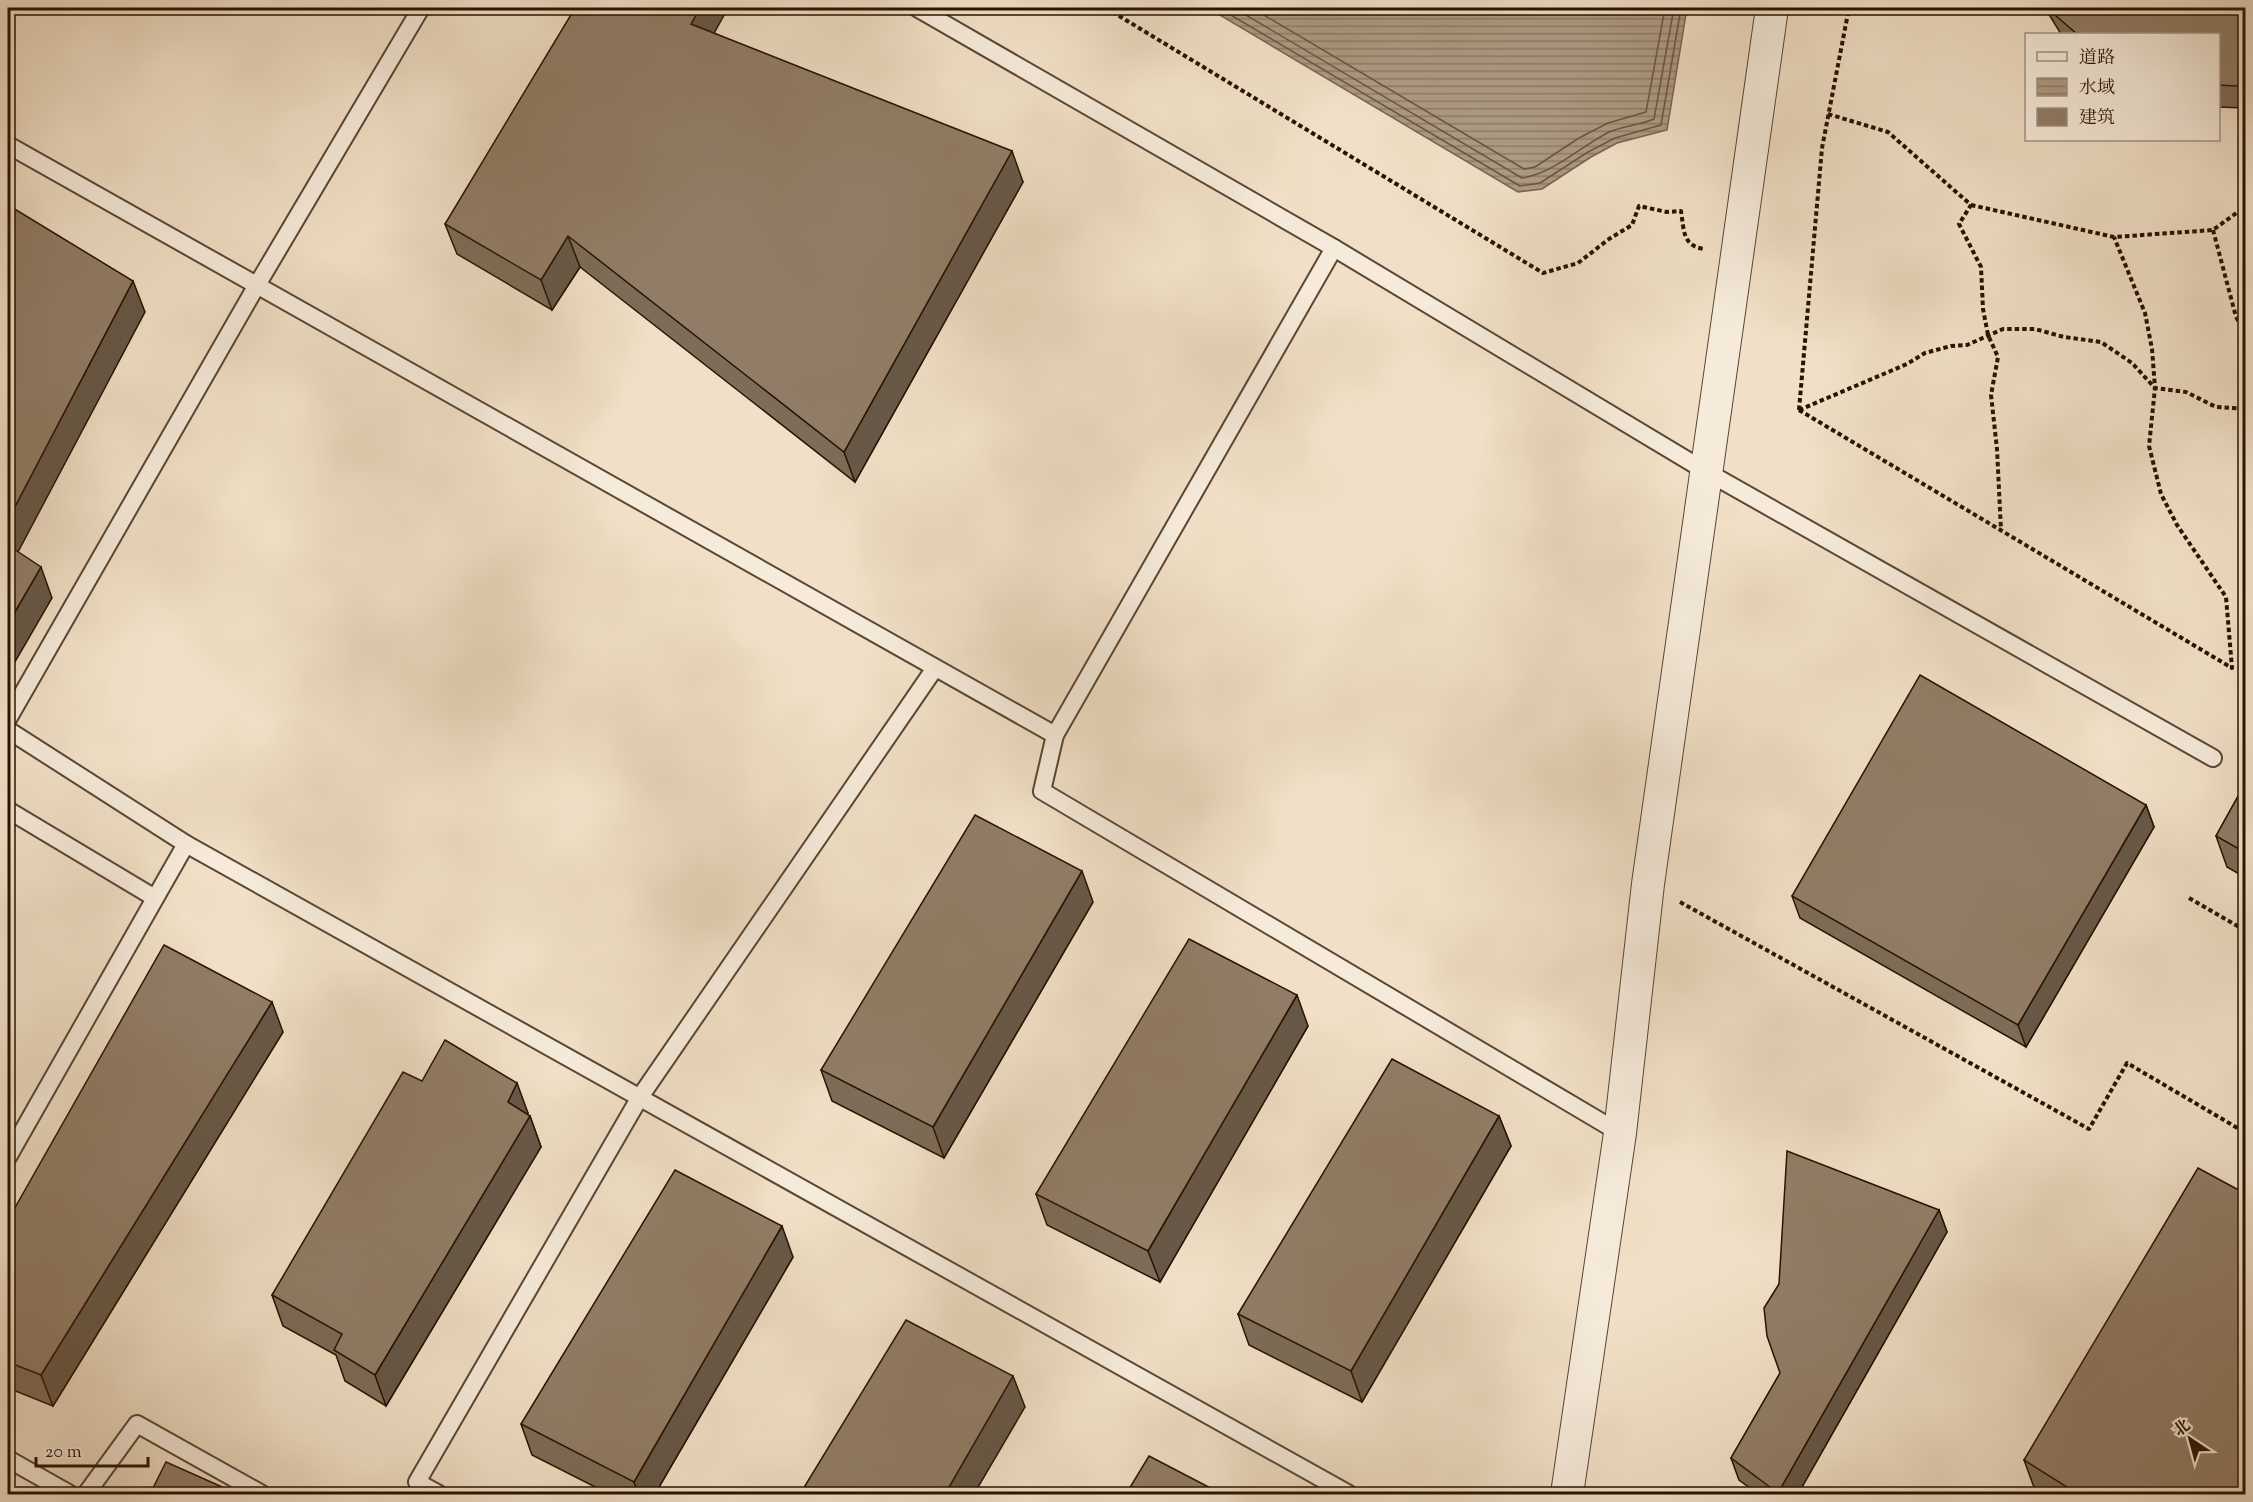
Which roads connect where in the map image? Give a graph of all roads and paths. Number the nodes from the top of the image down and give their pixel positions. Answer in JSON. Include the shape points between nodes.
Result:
{"nodes":[{"id":1,"x":421,"y":8,"type":"edge"},
{"id":2,"x":917,"y":8,"type":"edge"},
{"id":3,"x":1106,"y":8,"type":"edge"},
{"id":4,"x":1772,"y":8,"type":"edge"},
{"id":5,"x":1849,"y":8,"type":"edge"},
{"id":6,"x":1828,"y":114,"type":"junction"},
{"id":7,"x":8,"y":145,"type":"edge"},
{"id":8,"x":1971,"y":205,"type":"junction"},
{"id":9,"x":2246,"y":206,"type":"edge"},
{"id":10,"x":2213,"y":230,"type":"junction"},
{"id":11,"x":2114,"y":237,"type":"junction"},
{"id":12,"x":1334,"y":248,"type":"junction"},
{"id":13,"x":1710,"y":250,"type":"dead end"},
{"id":14,"x":257,"y":285,"type":"junction"},
{"id":15,"x":2246,"y":334,"type":"edge"},
{"id":16,"x":1988,"y":336,"type":"junction"},
{"id":17,"x":2155,"y":388,"type":"junction"},
{"id":18,"x":2246,"y":409,"type":"edge"},
{"id":19,"x":1799,"y":410,"type":"junction"},
{"id":20,"x":1707,"y":472,"type":"junction"},
{"id":21,"x":2001,"y":531,"type":"junction"},
{"id":22,"x":935,"y":668,"type":"junction"},
{"id":23,"x":8,"y":719,"type":"edge"},
{"id":24,"x":8,"y":730,"type":"edge"},
{"id":25,"x":1055,"y":735,"type":"junction"},
{"id":26,"x":2213,"y":758,"type":"dead end"},
{"id":27,"x":8,"y":810,"type":"edge"},
{"id":28,"x":186,"y":844,"type":"junction"},
{"id":29,"x":1648,"y":884,"type":"junction"},
{"id":30,"x":155,"y":898,"type":"junction"},
{"id":31,"x":2189,"y":898,"type":"dead end"},
{"id":32,"x":2246,"y":931,"type":"edge"},
{"id":33,"x":640,"y":1097,"type":"junction"},
{"id":34,"x":1620,"y":1133,"type":"junction"},
{"id":35,"x":2246,"y":1133,"type":"edge"},
{"id":36,"x":8,"y":1157,"type":"edge"},
{"id":37,"x":8,"y":1459,"type":"edge"},
{"id":38,"x":414,"y":1488,"type":"edge"},
{"id":39,"x":70,"y":1494,"type":"edge"},
{"id":40,"x":86,"y":1494,"type":"edge"},
{"id":41,"x":262,"y":1494,"type":"edge"},
{"id":42,"x":439,"y":1494,"type":"edge"},
{"id":43,"x":1349,"y":1494,"type":"edge"},
{"id":44,"x":1567,"y":1494,"type":"edge"}],
"edges":[{"from":1,"to":14,"type":"lane"},
{"from":2,"to":12,"type":"lane"},
{"from":3,"to":13,"type":"path","via":[[1543,273],[1578,263],[1632,225],[1639,206],[1681,211],[1686,238],[1694,248]]},
{"from":4,"to":20,"type":"street"},
{"from":5,"to":6,"type":"path"},
{"from":6,"to":8,"type":"path","via":[[1888,132]]},
{"from":6,"to":19,"type":"path"},
{"from":7,"to":14,"type":"lane"},
{"from":8,"to":11,"type":"path"},
{"from":8,"to":16,"type":"path","via":[[1959,225],[1980,267]]},
{"from":9,"to":10,"type":"path"},
{"from":10,"to":11,"type":"path"},
{"from":10,"to":15,"type":"path","via":[[2236,317]]},
{"from":11,"to":17,"type":"path","via":[[2145,313]]},
{"from":12,"to":20,"type":"lane"},
{"from":12,"to":25,"type":"lane"},
{"from":14,"to":22,"type":"lane"},
{"from":14,"to":23,"type":"lane"},
{"from":16,"to":17,"type":"path","via":[[2003,329],[2034,329],[2101,342],[2133,363]]},
{"from":16,"to":19,"type":"path","via":[[1967,345],[1925,353]]},
{"from":16,"to":21,"type":"path","via":[[1998,357],[1991,395]]},
{"from":17,"to":18,"type":"path","via":[[2186,392],[2216,407]]},
{"from":17,"to":21,"type":"path","via":[[2149,446],[2161,494],[2177,525],[2226,597],[2232,668]]},
{"from":19,"to":21,"type":"path"},
{"from":20,"to":26,"type":"lane"},
{"from":20,"to":29,"type":"street"},
{"from":22,"to":25,"type":"lane"},
{"from":22,"to":33,"type":"lane"},
{"from":24,"to":28,"type":"lane"},
{"from":25,"to":34,"type":"lane","via":[[1042,791]]},
{"from":27,"to":30,"type":"lane"},
{"from":28,"to":30,"type":"lane"},
{"from":28,"to":33,"type":"lane"},
{"from":29,"to":34,"type":"street"},
{"from":29,"to":35,"type":"path","via":[[2088,1129],[2127,1063]]},
{"from":30,"to":36,"type":"lane"},
{"from":31,"to":32,"type":"path"},
{"from":33,"to":38,"type":"lane"},
{"from":33,"to":43,"type":"lane"},
{"from":34,"to":44,"type":"street"},
{"from":37,"to":39,"type":"lane"},
{"from":38,"to":42,"type":"lane"},
{"from":40,"to":41,"type":"lane","via":[[137,1424]]}]}
